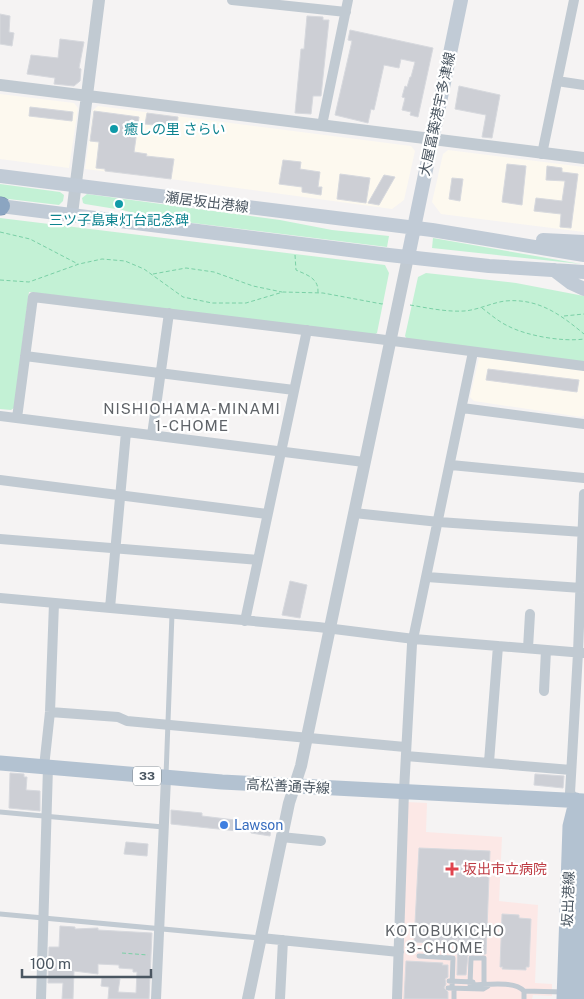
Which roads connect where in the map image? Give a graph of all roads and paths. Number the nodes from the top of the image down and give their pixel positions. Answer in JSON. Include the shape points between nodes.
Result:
{"nodes":[{"id":1,"x":99,"y":0,"type":"edge"},
{"id":2,"x":232,"y":0,"type":"edge"},
{"id":3,"x":348,"y":0,"type":"edge"},
{"id":4,"x":461,"y":0,"type":"edge"},
{"id":5,"x":574,"y":0,"type":"edge"},
{"id":6,"x":346,"y":12,"type":"junction"},
{"id":7,"x":557,"y":82,"type":"junction"},
{"id":8,"x":0,"y":85,"type":"edge"},
{"id":9,"x":584,"y":85,"type":"edge"},
{"id":10,"x":87,"y":96,"type":"junction"},
{"id":11,"x":322,"y":125,"type":"junction"},
{"id":12,"x":432,"y":139,"type":"junction"},
{"id":13,"x":542,"y":154,"type":"junction"},
{"id":14,"x":584,"y":158,"type":"edge"},
{"id":15,"x":0,"y":176,"type":"edge"},
{"id":16,"x":75,"y":186,"type":"junction"},
{"id":17,"x":0,"y":206,"type":"edge"},
{"id":18,"x":72,"y":214,"type":"junction"},
{"id":19,"x":414,"y":228,"type":"junction"},
{"id":20,"x":0,"y":232,"type":"edge"},
{"id":21,"x":492,"y":239,"type":"junction"},
{"id":22,"x":584,"y":242,"type":"edge"},
{"id":23,"x":295,"y":252,"type":"dead end"},
{"id":24,"x":584,"y":255,"type":"edge"},
{"id":25,"x":408,"y":257,"type":"junction"},
{"id":26,"x":79,"y":264,"type":"junction"},
{"id":27,"x":554,"y":270,"type":"junction"},
{"id":28,"x":584,"y":272,"type":"edge"},
{"id":29,"x":151,"y":274,"type":"junction"},
{"id":30,"x":0,"y":280,"type":"edge"},
{"id":31,"x":584,"y":288,"type":"edge"},
{"id":32,"x":283,"y":292,"type":"junction"},
{"id":33,"x":318,"y":293,"type":"junction"},
{"id":34,"x":385,"y":303,"type":"dead end"},
{"id":35,"x":410,"y":305,"type":"dead end"},
{"id":36,"x":482,"y":308,"type":"junction"},
{"id":37,"x":169,"y":313,"type":"junction"},
{"id":38,"x":584,"y":314,"type":"edge"},
{"id":39,"x":563,"y":316,"type":"junction"},
{"id":40,"x":307,"y":330,"type":"junction"},
{"id":41,"x":584,"y":334,"type":"edge"},
{"id":42,"x":584,"y":339,"type":"edge"},
{"id":43,"x":390,"y":340,"type":"junction"},
{"id":44,"x":474,"y":352,"type":"junction"},
{"id":45,"x":25,"y":356,"type":"junction"},
{"id":46,"x":584,"y":366,"type":"edge"},
{"id":47,"x":161,"y":373,"type":"junction"},
{"id":48,"x":294,"y":390,"type":"junction"},
{"id":49,"x":462,"y":408,"type":"junction"},
{"id":50,"x":0,"y":416,"type":"edge"},
{"id":51,"x":17,"y":418,"type":"junction"},
{"id":52,"x":584,"y":424,"type":"edge"},
{"id":53,"x":126,"y":432,"type":"junction"},
{"id":54,"x":152,"y":435,"type":"junction"},
{"id":55,"x":280,"y":451,"type":"junction"},
{"id":56,"x":364,"y":462,"type":"junction"},
{"id":57,"x":451,"y":465,"type":"junction"},
{"id":58,"x":584,"y":478,"type":"edge"},
{"id":59,"x":0,"y":480,"type":"edge"},
{"id":60,"x":584,"y":494,"type":"edge"},
{"id":61,"x":120,"y":495,"type":"junction"},
{"id":62,"x":354,"y":513,"type":"junction"},
{"id":63,"x":267,"y":514,"type":"junction"},
{"id":64,"x":439,"y":522,"type":"junction"},
{"id":65,"x":583,"y":532,"type":"edge"},
{"id":66,"x":0,"y":539,"type":"edge"},
{"id":67,"x":116,"y":549,"type":"junction"},
{"id":68,"x":258,"y":560,"type":"junction"},
{"id":69,"x":583,"y":569,"type":"edge"},
{"id":70,"x":427,"y":577,"type":"junction"},
{"id":71,"x":581,"y":588,"type":"junction"},
{"id":72,"x":0,"y":598,"type":"edge"},
{"id":73,"x":54,"y":603,"type":"junction"},
{"id":74,"x":110,"y":608,"type":"junction"},
{"id":75,"x":172,"y":614,"type":"junction"},
{"id":76,"x":530,"y":614,"type":"dead end"},
{"id":77,"x":245,"y":621,"type":"junction"},
{"id":78,"x":330,"y":629,"type":"junction"},
{"id":79,"x":414,"y":639,"type":"junction"},
{"id":80,"x":498,"y":646,"type":"junction"},
{"id":81,"x":528,"y":648,"type":"junction"},
{"id":82,"x":546,"y":650,"type":"junction"},
{"id":83,"x":581,"y":653,"type":"edge"},
{"id":84,"x":544,"y":691,"type":"dead end"},
{"id":85,"x":50,"y":712,"type":"junction"},
{"id":86,"x":168,"y":724,"type":"junction"},
{"id":87,"x":307,"y":737,"type":"junction"},
{"id":88,"x":406,"y":751,"type":"junction"},
{"id":89,"x":489,"y":762,"type":"junction"},
{"id":90,"x":0,"y":763,"type":"edge"},
{"id":91,"x":46,"y":767,"type":"junction"},
{"id":92,"x":571,"y":770,"type":"junction"},
{"id":93,"x":166,"y":778,"type":"junction"},
{"id":94,"x":294,"y":786,"type":"junction"},
{"id":95,"x":404,"y":791,"type":"junction"},
{"id":96,"x":580,"y":800,"type":"edge"},
{"id":97,"x":0,"y":812,"type":"edge"},
{"id":98,"x":46,"y":816,"type":"junction"},
{"id":99,"x":163,"y":827,"type":"junction"},
{"id":100,"x":281,"y":837,"type":"junction"},
{"id":101,"x":321,"y":841,"type":"dead end"},
{"id":102,"x":582,"y":908,"type":"edge"},
{"id":103,"x":0,"y":914,"type":"edge"},
{"id":104,"x":44,"y":918,"type":"junction"},
{"id":105,"x":159,"y":929,"type":"junction"},
{"id":106,"x":261,"y":938,"type":"junction"},
{"id":107,"x":282,"y":940,"type":"junction"},
{"id":108,"x":398,"y":952,"type":"junction"},
{"id":109,"x":122,"y":953,"type":"dead end"},
{"id":110,"x":158,"y":956,"type":"junction"},
{"id":111,"x":419,"y":956,"type":"dead end"},
{"id":112,"x":451,"y":981,"type":"junction"},
{"id":113,"x":471,"y":982,"type":"junction"},
{"id":114,"x":484,"y":982,"type":"junction"},
{"id":115,"x":491,"y":984,"type":"junction"},
{"id":116,"x":452,"y":988,"type":"junction"},
{"id":117,"x":524,"y":991,"type":"junction"},
{"id":118,"x":568,"y":997,"type":"edge"},
{"id":119,"x":41,"y":999,"type":"edge"},
{"id":120,"x":156,"y":999,"type":"edge"},
{"id":121,"x":248,"y":999,"type":"edge"},
{"id":122,"x":280,"y":999,"type":"edge"},
{"id":123,"x":397,"y":999,"type":"edge"},
{"id":124,"x":454,"y":999,"type":"edge"},
{"id":125,"x":524,"y":999,"type":"edge"}],
"edges":[{"from":1,"to":10,"type":"street"},
{"from":2,"to":6,"type":"street"},
{"from":3,"to":6,"type":"street"},
{"from":4,"to":12,"type":"main road","name":"大屋冨築港宇多津線"},
{"from":5,"to":7,"type":"street"},
{"from":6,"to":11,"type":"street"},
{"from":7,"to":9,"type":"street"},
{"from":7,"to":13,"type":"street"},
{"from":8,"to":10,"type":"street"},
{"from":10,"to":11,"type":"street"},
{"from":10,"to":16,"type":"street"},
{"from":11,"to":12,"type":"street"},
{"from":12,"to":13,"type":"street"},
{"from":12,"to":19,"type":"main road","name":"大屋冨築港宇多津線"},
{"from":13,"to":14,"type":"street"},
{"from":15,"to":16,"type":"main road","name":"瀬居坂出港線"},
{"from":16,"to":18,"type":"street"},
{"from":16,"to":19,"type":"main road","name":"瀬居坂出港線"},
{"from":17,"to":18,"type":"main road"},
{"from":18,"to":25,"type":"main road"},
{"from":19,"to":21,"type":"main road"},
{"from":19,"to":25,"type":"main road","name":"大屋冨築港宇多津線"},
{"from":20,"to":26,"type":"path","via":[[30,239]]},
{"from":21,"to":22,"type":"main road"},
{"from":21,"to":24,"type":"main road"},
{"from":23,"to":33,"type":"path","via":[[296,270],[310,275],[318,286]]},
{"from":25,"to":27,"type":"main road"},
{"from":25,"to":43,"type":"street"},
{"from":26,"to":29,"type":"path","via":[[102,259],[125,261]]},
{"from":26,"to":30,"type":"path","via":[[29,282]]},
{"from":27,"to":28,"type":"main road"},
{"from":27,"to":31,"type":"main road"},
{"from":29,"to":32,"type":"path","via":[[186,268],[214,272],[253,286]]},
{"from":29,"to":32,"type":"path","via":[[183,297],[212,303],[246,303]]},
{"from":32,"to":33,"type":"path"},
{"from":33,"to":34,"type":"path"},
{"from":35,"to":36,"type":"path","via":[[463,311]]},
{"from":36,"to":39,"type":"path","via":[[504,301],[529,302]]},
{"from":36,"to":42,"type":"path","via":[[508,326],[538,336]]},
{"from":37,"to":40,"type":"street"},
{"from":37,"to":45,"type":"street","via":[[33,297]]},
{"from":37,"to":47,"type":"street"},
{"from":38,"to":39,"type":"path"},
{"from":39,"to":41,"type":"path"},
{"from":40,"to":43,"type":"street"},
{"from":40,"to":48,"type":"street"},
{"from":43,"to":44,"type":"street"},
{"from":43,"to":56,"type":"street"},
{"from":44,"to":46,"type":"street"},
{"from":44,"to":49,"type":"street"},
{"from":45,"to":47,"type":"street"},
{"from":45,"to":51,"type":"street"},
{"from":47,"to":48,"type":"street"},
{"from":47,"to":54,"type":"street"},
{"from":48,"to":55,"type":"street"},
{"from":49,"to":52,"type":"street"},
{"from":49,"to":57,"type":"street"},
{"from":50,"to":51,"type":"street"},
{"from":51,"to":53,"type":"street"},
{"from":53,"to":54,"type":"street"},
{"from":53,"to":61,"type":"street"},
{"from":54,"to":55,"type":"street"},
{"from":55,"to":56,"type":"street"},
{"from":55,"to":63,"type":"street"},
{"from":56,"to":62,"type":"street"},
{"from":57,"to":58,"type":"street"},
{"from":57,"to":64,"type":"street"},
{"from":59,"to":61,"type":"street"},
{"from":60,"to":65,"type":"street"},
{"from":61,"to":63,"type":"street"},
{"from":61,"to":67,"type":"street"},
{"from":62,"to":64,"type":"street"},
{"from":62,"to":78,"type":"street"},
{"from":63,"to":68,"type":"street"},
{"from":64,"to":65,"type":"street"},
{"from":64,"to":70,"type":"street"},
{"from":65,"to":69,"type":"street"},
{"from":66,"to":67,"type":"street"},
{"from":67,"to":68,"type":"street"},
{"from":67,"to":74,"type":"street"},
{"from":68,"to":77,"type":"street"},
{"from":69,"to":71,"type":"street"},
{"from":70,"to":71,"type":"street"},
{"from":70,"to":79,"type":"street"},
{"from":71,"to":83,"type":"street"},
{"from":72,"to":73,"type":"street"},
{"from":73,"to":74,"type":"street"},
{"from":73,"to":85,"type":"street"},
{"from":74,"to":75,"type":"street"},
{"from":75,"to":77,"type":"street"},
{"from":75,"to":86,"type":"lane"},
{"from":76,"to":81,"type":"street"},
{"from":77,"to":78,"type":"street"},
{"from":78,"to":79,"type":"street"},
{"from":78,"to":87,"type":"street"},
{"from":79,"to":80,"type":"street"},
{"from":79,"to":88,"type":"street"},
{"from":80,"to":81,"type":"street"},
{"from":80,"to":89,"type":"street"},
{"from":81,"to":82,"type":"street"},
{"from":82,"to":83,"type":"street"},
{"from":82,"to":84,"type":"street"},
{"from":83,"to":92,"type":"street"},
{"from":85,"to":86,"type":"street"},
{"from":85,"to":91,"type":"street"},
{"from":86,"to":87,"type":"street"},
{"from":86,"to":93,"type":"lane"},
{"from":87,"to":88,"type":"street"},
{"from":87,"to":94,"type":"street"},
{"from":88,"to":89,"type":"street"},
{"from":88,"to":95,"type":"street"},
{"from":89,"to":92,"type":"street"},
{"from":90,"to":91,"type":"main road","name":"高松善通寺線","number":"33"},
{"from":91,"to":93,"type":"main road","name":"高松善通寺線","number":"33"},
{"from":91,"to":98,"type":"street"},
{"from":92,"to":96,"type":"street","via":[[570,793]]},
{"from":93,"to":94,"type":"main road","name":"高松善通寺線","number":"33"},
{"from":93,"to":99,"type":"street"},
{"from":94,"to":95,"type":"main road","name":"高松善通寺線","number":"33"},
{"from":94,"to":100,"type":"street"},
{"from":95,"to":96,"type":"main road","name":"高松善通寺線","number":"33"},
{"from":95,"to":108,"type":"street"},
{"from":96,"to":102,"type":"main road","name":"坂出港線"},
{"from":96,"to":118,"type":"main road","name":"坂出港線","via":[[570,826]]},
{"from":97,"to":98,"type":"lane"},
{"from":98,"to":99,"type":"lane"},
{"from":98,"to":104,"type":"street"},
{"from":99,"to":105,"type":"street"},
{"from":100,"to":101,"type":"street"},
{"from":100,"to":106,"type":"street"},
{"from":102,"to":118,"type":"main road","name":"坂出港線"},
{"from":103,"to":104,"type":"lane"},
{"from":104,"to":105,"type":"lane"},
{"from":104,"to":119,"type":"street"},
{"from":105,"to":106,"type":"lane"},
{"from":105,"to":110,"type":"street"},
{"from":106,"to":107,"type":"street"},
{"from":106,"to":121,"type":"street"},
{"from":107,"to":108,"type":"street"},
{"from":107,"to":122,"type":"street"},
{"from":108,"to":123,"type":"street"},
{"from":109,"to":110,"type":"path"},
{"from":110,"to":120,"type":"street"},
{"from":111,"to":112,"type":"lane","via":[[453,958]]},
{"from":112,"to":113,"type":"lane"},
{"from":112,"to":116,"type":"lane"},
{"from":113,"to":114,"type":"lane"},
{"from":113,"to":114,"type":"lane","via":[[471,958],[484,958]]},
{"from":113,"to":115,"type":"lane","via":[[470,985]]},
{"from":114,"to":115,"type":"lane"},
{"from":115,"to":116,"type":"lane","via":[[483,989]]},
{"from":115,"to":117,"type":"lane","via":[[515,985]]},
{"from":116,"to":124,"type":"lane"},
{"from":117,"to":118,"type":"lane"},
{"from":117,"to":125,"type":"lane"}]}
